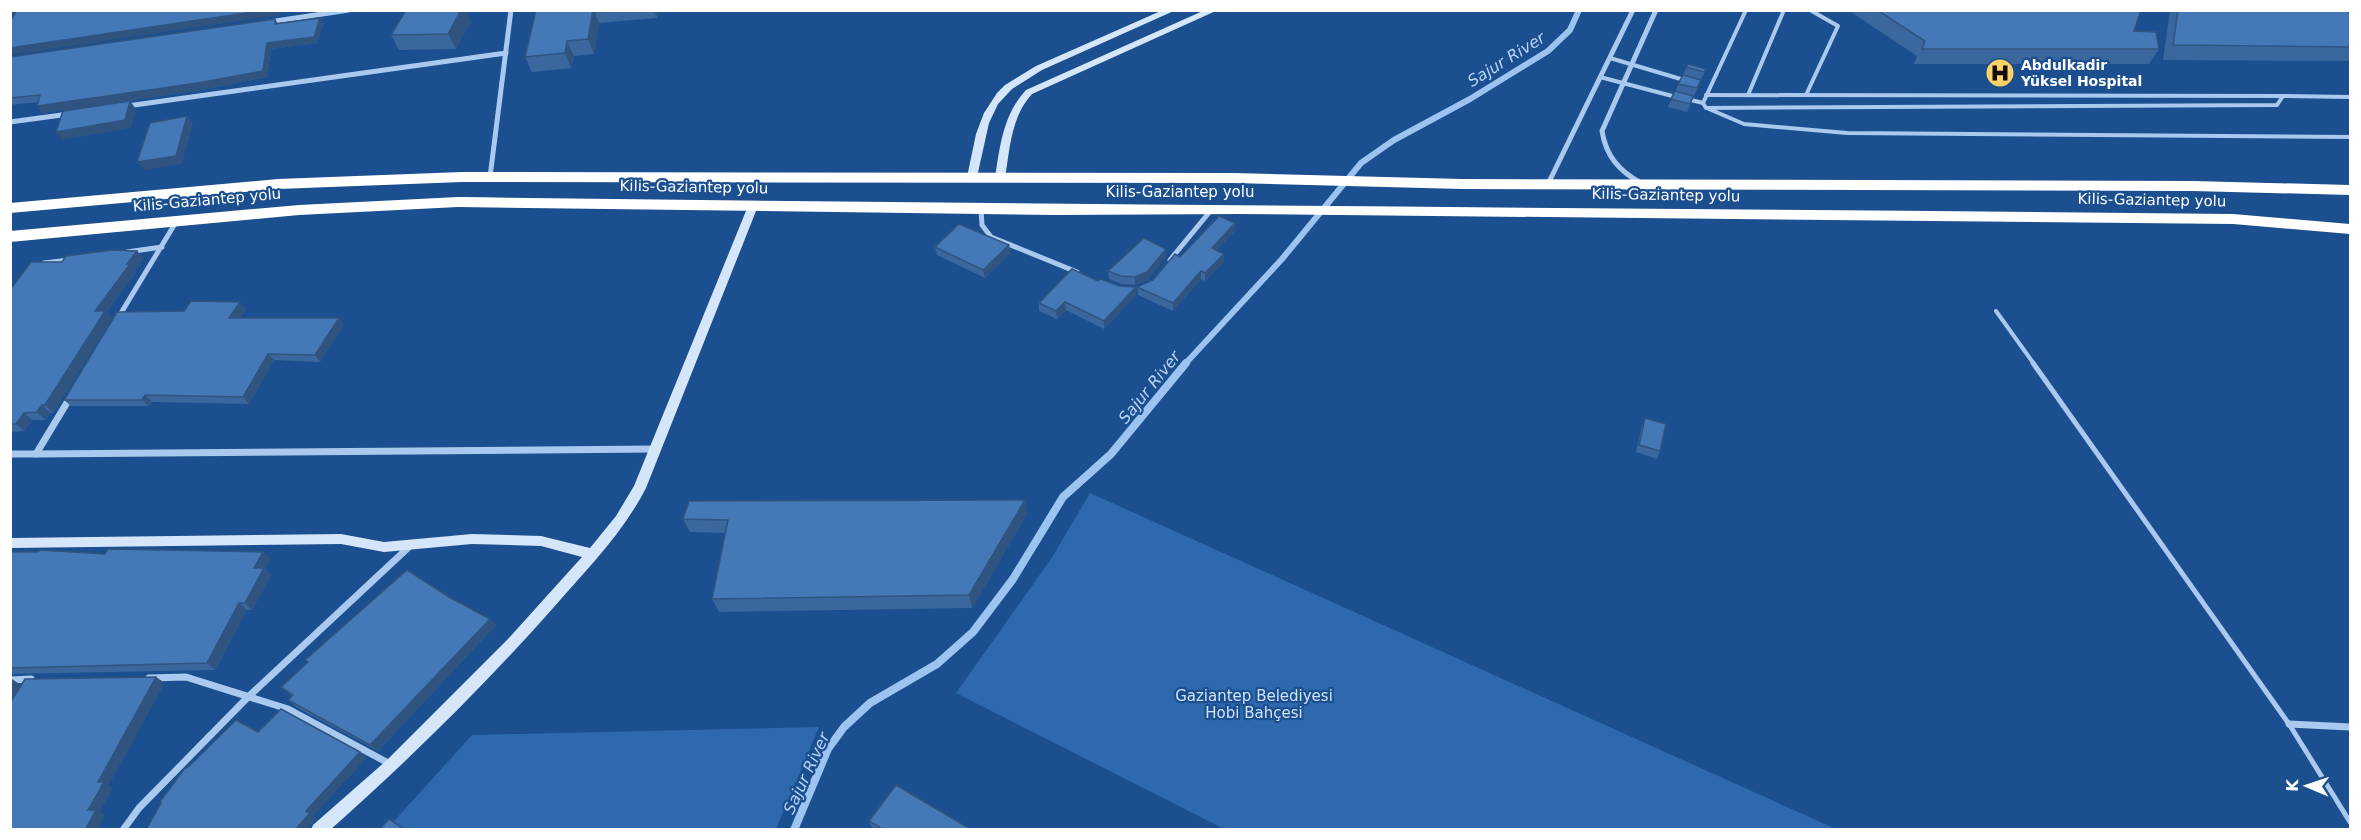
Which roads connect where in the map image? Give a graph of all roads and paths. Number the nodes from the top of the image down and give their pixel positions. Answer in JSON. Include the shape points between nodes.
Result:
{"nodes":[{"id":1,"x":286,"y":10,"type":"edge"},
{"id":2,"x":349,"y":10,"type":"edge"},
{"id":3,"x":511,"y":10,"type":"edge"},
{"id":4,"x":1172,"y":10,"type":"edge"},
{"id":5,"x":1214,"y":10,"type":"edge"},
{"id":6,"x":1633,"y":10,"type":"edge"},
{"id":7,"x":1656,"y":10,"type":"edge"},
{"id":8,"x":1746,"y":10,"type":"edge"},
{"id":9,"x":1784,"y":10,"type":"edge"},
{"id":10,"x":1810,"y":10,"type":"edge"},
{"id":11,"x":284,"y":19,"type":"junction"},
{"id":12,"x":262,"y":23,"type":"edge"},
{"id":13,"x":506,"y":53,"type":"junction"},
{"id":14,"x":1610,"y":58,"type":"junction"},
{"id":15,"x":1632,"y":64,"type":"junction"},
{"id":16,"x":1600,"y":77,"type":"junction"},
{"id":17,"x":1688,"y":81,"type":"edge"},
{"id":18,"x":1624,"y":84,"type":"junction"},
{"id":19,"x":1699,"y":84,"type":"edge"},
{"id":20,"x":1710,"y":87,"type":"junction"},
{"id":21,"x":1706,"y":95,"type":"junction"},
{"id":22,"x":1748,"y":95,"type":"junction"},
{"id":23,"x":1806,"y":95,"type":"junction"},
{"id":24,"x":2283,"y":96,"type":"junction"},
{"id":25,"x":2350,"y":96,"type":"edge"},
{"id":26,"x":1703,"y":103,"type":"junction"},
{"id":27,"x":117,"y":107,"type":"edge"},
{"id":28,"x":1706,"y":108,"type":"junction"},
{"id":29,"x":81,"y":112,"type":"edge"},
{"id":30,"x":10,"y":122,"type":"edge"},
{"id":31,"x":2350,"y":136,"type":"edge"},
{"id":32,"x":490,"y":177,"type":"junction"},
{"id":33,"x":972,"y":177,"type":"junction"},
{"id":34,"x":1000,"y":177,"type":"junction"},
{"id":35,"x":1548,"y":184,"type":"junction"},
{"id":36,"x":1644,"y":184,"type":"junction"},
{"id":37,"x":2320,"y":190,"type":"junction"},
{"id":38,"x":2350,"y":190,"type":"edge"},
{"id":39,"x":2350,"y":196,"type":"edge"},
{"id":40,"x":753,"y":206,"type":"junction"},
{"id":41,"x":10,"y":208,"type":"edge"},
{"id":42,"x":981,"y":209,"type":"junction"},
{"id":43,"x":1212,"y":210,"type":"junction"},
{"id":44,"x":177,"y":221,"type":"junction"},
{"id":45,"x":2350,"y":229,"type":"edge"},
{"id":46,"x":10,"y":237,"type":"edge"},
{"id":47,"x":162,"y":247,"type":"junction"},
{"id":48,"x":116,"y":253,"type":"edge"},
{"id":49,"x":82,"y":258,"type":"edge"},
{"id":50,"x":36,"y":264,"type":"edge"},
{"id":51,"x":1164,"y":267,"type":"edge"},
{"id":52,"x":1080,"y":274,"type":"edge"},
{"id":53,"x":1996,"y":311,"type":"dead end"},
{"id":54,"x":114,"y":326,"type":"edge"},
{"id":55,"x":78,"y":385,"type":"edge"},
{"id":56,"x":655,"y":449,"type":"junction"},
{"id":57,"x":10,"y":454,"type":"edge"},
{"id":58,"x":36,"y":454,"type":"junction"},
{"id":59,"x":10,"y":543,"type":"edge"},
{"id":60,"x":410,"y":545,"type":"junction"},
{"id":61,"x":593,"y":554,"type":"junction"},
{"id":62,"x":139,"y":678,"type":"edge"},
{"id":63,"x":44,"y":679,"type":"edge"},
{"id":64,"x":10,"y":680,"type":"edge"},
{"id":65,"x":32,"y":680,"type":"junction"},
{"id":66,"x":27,"y":688,"type":"edge"},
{"id":67,"x":247,"y":698,"type":"junction"},
{"id":68,"x":2289,"y":724,"type":"junction"},
{"id":69,"x":2350,"y":727,"type":"edge"},
{"id":70,"x":392,"y":765,"type":"junction"},
{"id":71,"x":2350,"y":822,"type":"edge"},
{"id":72,"x":123,"y":830,"type":"edge"},
{"id":73,"x":318,"y":830,"type":"edge"}],
"edges":[{"from":1,"to":11,"type":"street"},
{"from":2,"to":11,"type":"street"},
{"from":3,"to":13,"type":"street"},
{"from":4,"to":33,"type":"street","via":[[1043,66],[1013,84],[990,111]]},
{"from":5,"to":34,"type":"street","via":[[1029,92],[1012,115]]},
{"from":6,"to":14,"type":"street"},
{"from":7,"to":15,"type":"street"},
{"from":8,"to":20,"type":"lane"},
{"from":9,"to":22,"type":"lane"},
{"from":10,"to":23,"type":"lane","via":[[1838,26]]},
{"from":11,"to":12,"type":"street"},
{"from":13,"to":27,"type":"street"},
{"from":13,"to":32,"type":"street"},
{"from":14,"to":15,"type":"lane"},
{"from":14,"to":16,"type":"street"},
{"from":15,"to":17,"type":"lane"},
{"from":15,"to":18,"type":"street"},
{"from":16,"to":18,"type":"lane"},
{"from":16,"to":35,"type":"street"},
{"from":18,"to":26,"type":"lane"},
{"from":18,"to":36,"type":"street","via":[[1602,131],[1604,148],[1628,177]]},
{"from":19,"to":20,"type":"lane"},
{"from":20,"to":21,"type":"lane"},
{"from":21,"to":22,"type":"lane"},
{"from":21,"to":26,"type":"lane"},
{"from":22,"to":23,"type":"lane"},
{"from":23,"to":24,"type":"lane"},
{"from":24,"to":25,"type":"lane"},
{"from":24,"to":28,"type":"lane","via":[[2277,105]]},
{"from":26,"to":28,"type":"lane"},
{"from":28,"to":31,"type":"lane","via":[[1744,124],[1847,134]]},
{"from":29,"to":30,"type":"street"},
{"from":32,"to":33,"type":"highway","name":"Kilis-Gaziantep yolu"},
{"from":32,"to":41,"type":"highway","name":"Kilis-Gaziantep yolu","via":[[278,184]]},
{"from":33,"to":34,"type":"highway","name":"Kilis-Gaziantep yolu"},
{"from":34,"to":35,"type":"highway","name":"Kilis-Gaziantep yolu"},
{"from":35,"to":36,"type":"highway","name":"Kilis-Gaziantep yolu"},
{"from":36,"to":37,"type":"highway","name":"Kilis-Gaziantep yolu"},
{"from":37,"to":38,"type":"highway","name":"Kilis-Gaziantep yolu"},
{"from":37,"to":39,"type":"highway"},
{"from":40,"to":42,"type":"highway","name":"Kilis-Gaziantep yolu"},
{"from":40,"to":44,"type":"highway","name":"Kilis-Gaziantep yolu","via":[[458,202]]},
{"from":40,"to":56,"type":"street"},
{"from":42,"to":43,"type":"highway","name":"Kilis-Gaziantep yolu"},
{"from":42,"to":52,"type":"street","via":[[980,225],[991,237]]},
{"from":43,"to":45,"type":"highway","name":"Kilis-Gaziantep yolu","via":[[2234,219]]},
{"from":43,"to":51,"type":"street"},
{"from":44,"to":46,"type":"highway","name":"Kilis-Gaziantep yolu"},
{"from":44,"to":47,"type":"street"},
{"from":47,"to":48,"type":"street"},
{"from":47,"to":54,"type":"street"},
{"from":49,"to":50,"type":"street"},
{"from":53,"to":68,"type":"lane"},
{"from":55,"to":58,"type":"street"},
{"from":56,"to":58,"type":"street"},
{"from":56,"to":61,"type":"street","via":[[640,488],[621,520]]},
{"from":57,"to":58,"type":"street"},
{"from":59,"to":60,"type":"street","via":[[341,539],[384,547]]},
{"from":60,"to":61,"type":"street","via":[[472,539],[541,541]]},
{"from":60,"to":67,"type":"street"},
{"from":61,"to":70,"type":"street","via":[[512,644]]},
{"from":62,"to":67,"type":"street","via":[[186,677]]},
{"from":63,"to":65,"type":"street"},
{"from":64,"to":65,"type":"street"},
{"from":65,"to":66,"type":"street"},
{"from":67,"to":70,"type":"street","via":[[288,709]]},
{"from":67,"to":72,"type":"street","via":[[139,808]]},
{"from":68,"to":69,"type":"street"},
{"from":68,"to":71,"type":"lane"},
{"from":70,"to":73,"type":"street"}]}
